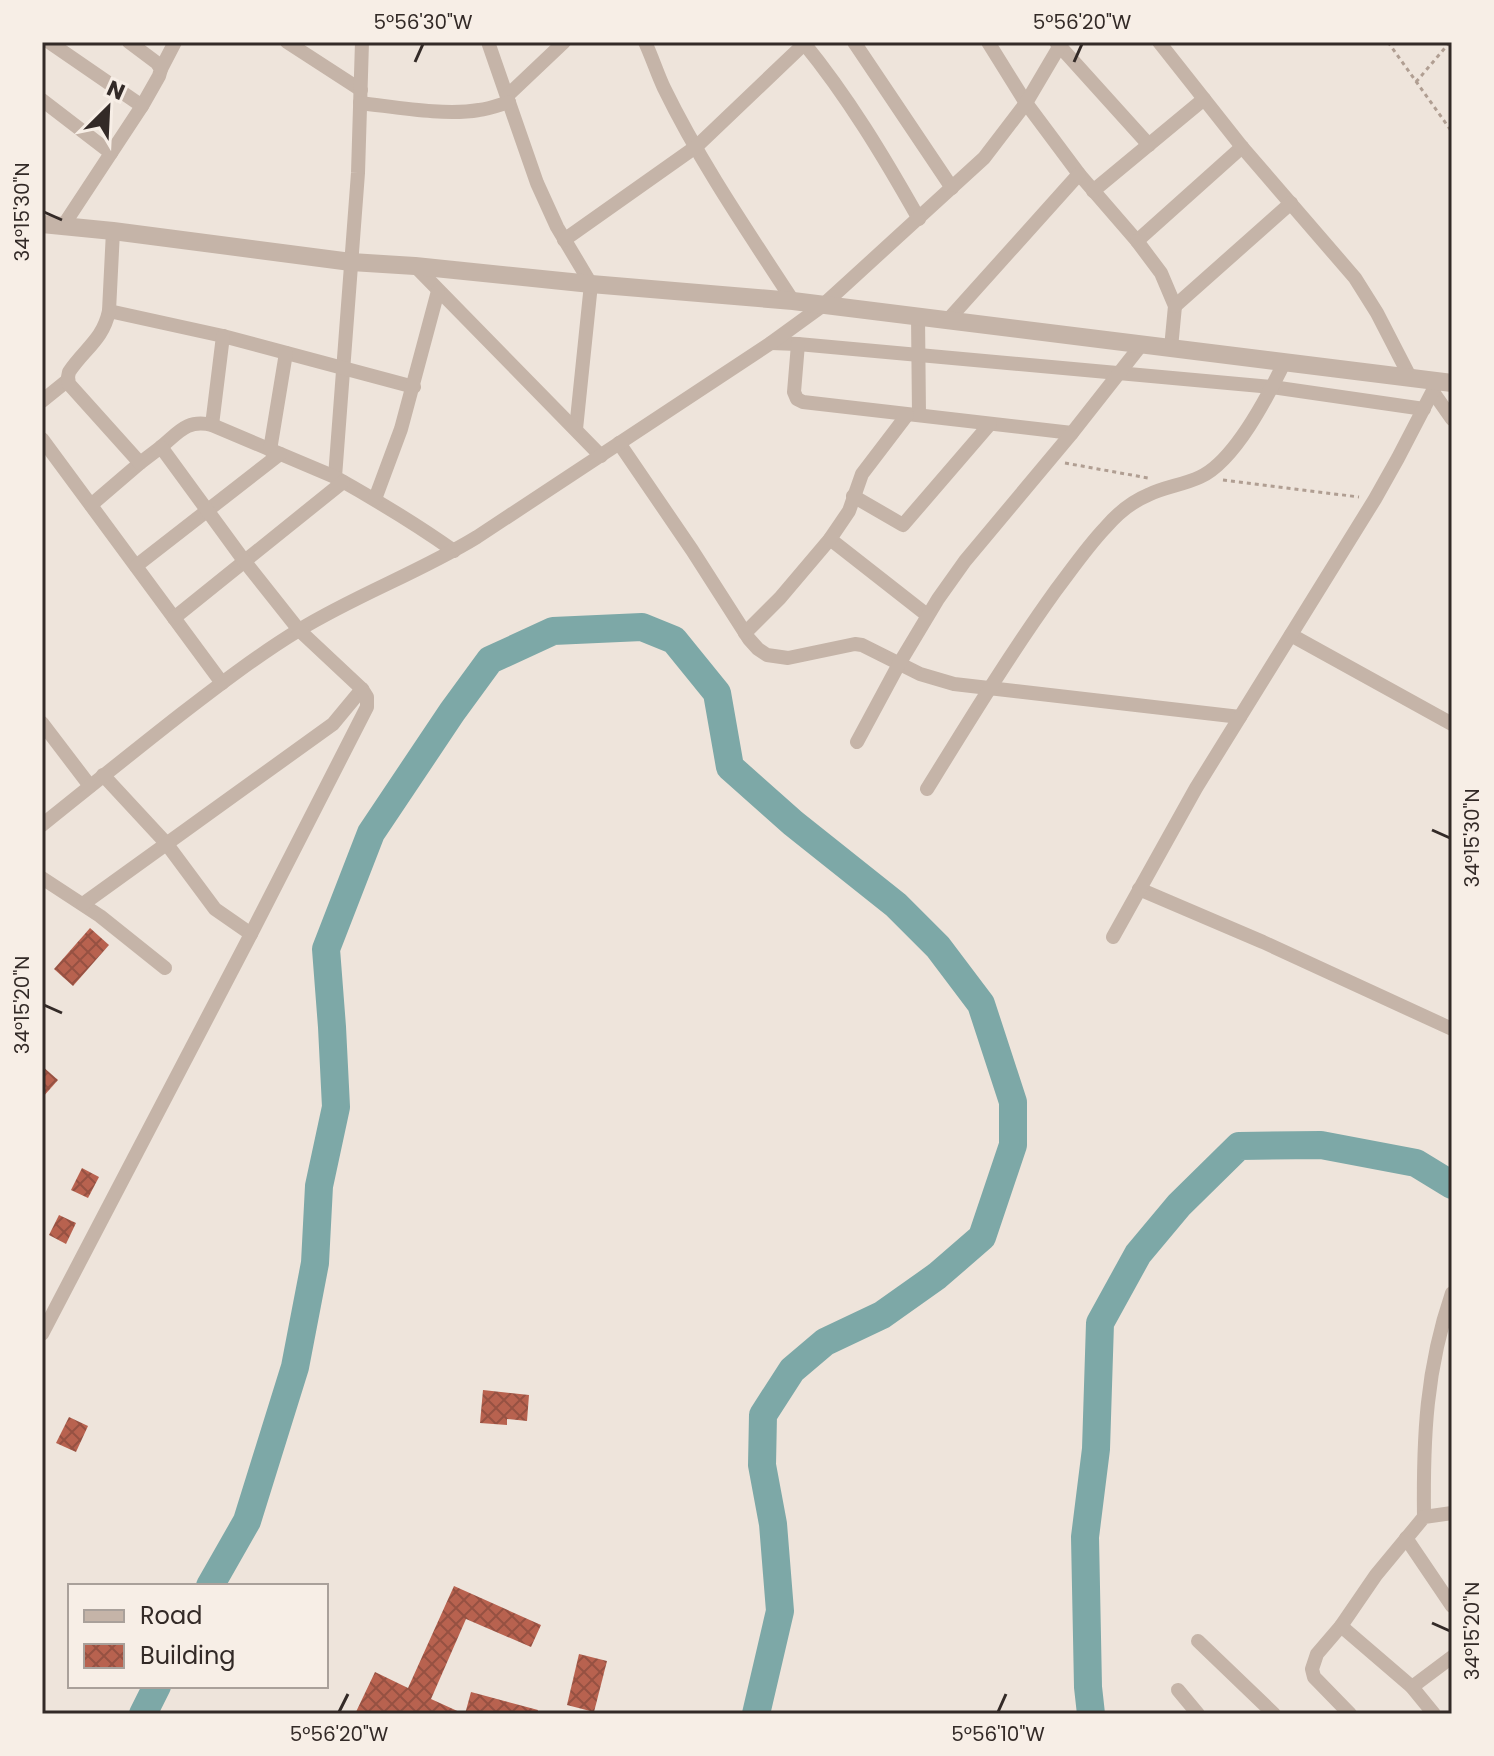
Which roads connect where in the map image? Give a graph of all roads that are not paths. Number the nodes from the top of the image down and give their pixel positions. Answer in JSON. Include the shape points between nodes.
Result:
{"nodes":[{"id":1,"x":49,"y":42,"type":"edge"},
{"id":2,"x":129,"y":42,"type":"edge"},
{"id":3,"x":175,"y":42,"type":"edge"},
{"id":4,"x":287,"y":42,"type":"edge"},
{"id":5,"x":362,"y":42,"type":"edge"},
{"id":6,"x":488,"y":42,"type":"edge"},
{"id":7,"x":564,"y":42,"type":"edge"},
{"id":8,"x":645,"y":42,"type":"edge"},
{"id":9,"x":854,"y":42,"type":"edge"},
{"id":10,"x":988,"y":42,"type":"edge"},
{"id":11,"x":1159,"y":42,"type":"edge"},
{"id":12,"x":804,"y":43,"type":"edge"},
{"id":13,"x":1059,"y":43,"type":"edge"},
{"id":14,"x":161,"y":69,"type":"junction"},
{"id":15,"x":360,"y":97,"type":"junction"},
{"id":16,"x":508,"y":99,"type":"junction"},
{"id":17,"x":1204,"y":99,"type":"junction"},
{"id":18,"x":42,"y":100,"type":"edge"},
{"id":19,"x":1026,"y":103,"type":"junction"},
{"id":20,"x":142,"y":106,"type":"junction"},
{"id":21,"x":1149,"y":145,"type":"junction"},
{"id":22,"x":697,"y":146,"type":"junction"},
{"id":23,"x":1242,"y":147,"type":"junction"},
{"id":24,"x":111,"y":153,"type":"junction"},
{"id":25,"x":1079,"y":174,"type":"junction"},
{"id":26,"x":952,"y":188,"type":"junction"},
{"id":27,"x":1093,"y":191,"type":"junction"},
{"id":28,"x":1291,"y":203,"type":"junction"},
{"id":29,"x":919,"y":219,"type":"junction"},
{"id":30,"x":42,"y":224,"type":"edge"},
{"id":31,"x":63,"y":226,"type":"junction"},
{"id":32,"x":113,"y":231,"type":"junction"},
{"id":33,"x":564,"y":240,"type":"junction"},
{"id":34,"x":1137,"y":241,"type":"junction"},
{"id":35,"x":351,"y":262,"type":"junction"},
{"id":36,"x":415,"y":266,"type":"junction"},
{"id":37,"x":591,"y":284,"type":"junction"},
{"id":38,"x":438,"y":291,"type":"junction"},
{"id":39,"x":793,"y":301,"type":"junction"},
{"id":40,"x":822,"y":306,"type":"junction"},
{"id":41,"x":1175,"y":306,"type":"junction"},
{"id":42,"x":109,"y":311,"type":"junction"},
{"id":43,"x":918,"y":317,"type":"junction"},
{"id":44,"x":947,"y":321,"type":"junction"},
{"id":45,"x":223,"y":336,"type":"junction"},
{"id":46,"x":771,"y":343,"type":"junction"},
{"id":47,"x":798,"y":344,"type":"junction"},
{"id":48,"x":1142,"y":344,"type":"junction"},
{"id":49,"x":1171,"y":348,"type":"junction"},
{"id":50,"x":286,"y":353,"type":"junction"},
{"id":51,"x":919,"y":356,"type":"junction"},
{"id":52,"x":1285,"y":361,"type":"junction"},
{"id":53,"x":344,"y":368,"type":"junction"},
{"id":54,"x":1118,"y":374,"type":"junction"},
{"id":55,"x":1410,"y":377,"type":"junction"},
{"id":56,"x":68,"y":380,"type":"junction"},
{"id":57,"x":1441,"y":385,"type":"edge"},
{"id":58,"x":414,"y":387,"type":"junction"},
{"id":59,"x":1272,"y":387,"type":"junction"},
{"id":60,"x":42,"y":401,"type":"edge"},
{"id":61,"x":1424,"y":409,"type":"junction"},
{"id":62,"x":913,"y":415,"type":"junction"},
{"id":63,"x":1452,"y":419,"type":"edge"},
{"id":64,"x":990,"y":424,"type":"junction"},
{"id":65,"x":212,"y":425,"type":"junction"},
{"id":66,"x":576,"y":429,"type":"junction"},
{"id":67,"x":1072,"y":433,"type":"junction"},
{"id":68,"x":42,"y":439,"type":"edge"},
{"id":69,"x":619,"y":443,"type":"junction"},
{"id":70,"x":161,"y":447,"type":"junction"},
{"id":71,"x":275,"y":452,"type":"junction"},
{"id":72,"x":601,"y":456,"type":"junction"},
{"id":73,"x":140,"y":463,"type":"junction"},
{"id":74,"x":339,"y":480,"type":"junction"},
{"id":75,"x":853,"y":496,"type":"junction"},
{"id":76,"x":375,"y":499,"type":"junction"},
{"id":77,"x":91,"y":505,"type":"junction"},
{"id":78,"x":207,"y":511,"type":"junction"},
{"id":79,"x":830,"y":539,"type":"junction"},
{"id":80,"x":454,"y":551,"type":"junction"},
{"id":81,"x":245,"y":562,"type":"junction"},
{"id":82,"x":136,"y":566,"type":"junction"},
{"id":83,"x":927,"y":615,"type":"junction"},
{"id":84,"x":174,"y":618,"type":"junction"},
{"id":85,"x":299,"y":630,"type":"junction"},
{"id":86,"x":745,"y":633,"type":"junction"},
{"id":87,"x":1291,"y":635,"type":"junction"},
{"id":88,"x":899,"y":664,"type":"junction"},
{"id":89,"x":222,"y":683,"type":"junction"},
{"id":90,"x":989,"y":688,"type":"junction"},
{"id":91,"x":362,"y":689,"type":"junction"},
{"id":92,"x":1240,"y":717,"type":"junction"},
{"id":93,"x":42,"y":723,"type":"edge"},
{"id":94,"x":1452,"y":724,"type":"edge"},
{"id":95,"x":857,"y":742,"type":"dead end"},
{"id":96,"x":103,"y":775,"type":"junction"},
{"id":97,"x":90,"y":786,"type":"junction"},
{"id":98,"x":927,"y":789,"type":"dead end"},
{"id":99,"x":42,"y":825,"type":"edge"},
{"id":100,"x":166,"y":843,"type":"junction"},
{"id":101,"x":42,"y":878,"type":"edge"},
{"id":102,"x":1139,"y":889,"type":"junction"},
{"id":103,"x":83,"y":904,"type":"junction"},
{"id":104,"x":251,"y":934,"type":"junction"},
{"id":105,"x":1113,"y":937,"type":"dead end"},
{"id":106,"x":165,"y":968,"type":"dead end"},
{"id":107,"x":1452,"y":1029,"type":"edge"},
{"id":108,"x":1452,"y":1293,"type":"edge"},
{"id":109,"x":47,"y":1311,"type":"edge"},
{"id":110,"x":42,"y":1334,"type":"edge"},
{"id":111,"x":1452,"y":1513,"type":"edge"},
{"id":112,"x":1424,"y":1517,"type":"junction"},
{"id":113,"x":1406,"y":1538,"type":"junction"},
{"id":114,"x":1452,"y":1606,"type":"edge"},
{"id":115,"x":1341,"y":1626,"type":"junction"},
{"id":116,"x":1198,"y":1641,"type":"dead end"},
{"id":117,"x":1452,"y":1657,"type":"edge"},
{"id":118,"x":1412,"y":1687,"type":"junction"},
{"id":119,"x":1178,"y":1690,"type":"dead end"},
{"id":120,"x":1198,"y":1714,"type":"edge"},
{"id":121,"x":1274,"y":1714,"type":"edge"},
{"id":122,"x":1350,"y":1714,"type":"edge"},
{"id":123,"x":1434,"y":1714,"type":"edge"}],
"edges":[{"from":1,"to":20,"type":"street"},
{"from":2,"to":14,"type":"street"},
{"from":3,"to":14,"type":"street"},
{"from":4,"to":15,"type":"street"},
{"from":5,"to":15,"type":"street"},
{"from":6,"to":16,"type":"street"},
{"from":7,"to":16,"type":"street"},
{"from":8,"to":22,"type":"street"},
{"from":9,"to":26,"type":"street"},
{"from":10,"to":19,"type":"street"},
{"from":11,"to":17,"type":"street"},
{"from":12,"to":22,"type":"street"},
{"from":12,"to":29,"type":"street","via":[[849,104]]},
{"from":13,"to":19,"type":"street"},
{"from":13,"to":21,"type":"street"},
{"from":14,"to":20,"type":"street"},
{"from":15,"to":16,"type":"street","via":[[419,110],[463,112]]},
{"from":15,"to":35,"type":"street"},
{"from":16,"to":33,"type":"street","via":[[537,183]]},
{"from":17,"to":21,"type":"street"},
{"from":17,"to":23,"type":"street"},
{"from":18,"to":24,"type":"street"},
{"from":19,"to":25,"type":"street"},
{"from":19,"to":26,"type":"street","via":[[984,158]]},
{"from":20,"to":24,"type":"street"},
{"from":21,"to":27,"type":"street"},
{"from":22,"to":33,"type":"street"},
{"from":22,"to":39,"type":"street"},
{"from":23,"to":28,"type":"street"},
{"from":23,"to":34,"type":"street"},
{"from":24,"to":31,"type":"street"},
{"from":25,"to":27,"type":"street"},
{"from":25,"to":44,"type":"street"},
{"from":26,"to":29,"type":"street"},
{"from":27,"to":34,"type":"street"},
{"from":28,"to":41,"type":"street"},
{"from":28,"to":55,"type":"street","via":[[1361,287]]},
{"from":29,"to":40,"type":"street"},
{"from":30,"to":31,"type":"street"},
{"from":31,"to":32,"type":"street"},
{"from":32,"to":35,"type":"street"},
{"from":32,"to":42,"type":"street"},
{"from":33,"to":37,"type":"street"},
{"from":34,"to":41,"type":"street","via":[[1161,273]]},
{"from":35,"to":36,"type":"street"},
{"from":35,"to":53,"type":"street"},
{"from":36,"to":37,"type":"street"},
{"from":36,"to":38,"type":"street"},
{"from":37,"to":39,"type":"street"},
{"from":37,"to":66,"type":"street"},
{"from":38,"to":58,"type":"street"},
{"from":38,"to":66,"type":"street"},
{"from":39,"to":40,"type":"street"},
{"from":40,"to":43,"type":"street"},
{"from":40,"to":46,"type":"street"},
{"from":41,"to":49,"type":"street"},
{"from":42,"to":45,"type":"street"},
{"from":42,"to":56,"type":"street","via":[[103,330]]},
{"from":43,"to":44,"type":"street"},
{"from":43,"to":51,"type":"street"},
{"from":44,"to":48,"type":"street"},
{"from":45,"to":50,"type":"street"},
{"from":45,"to":65,"type":"street"},
{"from":46,"to":47,"type":"street"},
{"from":46,"to":69,"type":"street"},
{"from":47,"to":51,"type":"street"},
{"from":47,"to":62,"type":"street","via":[[797,399]]},
{"from":48,"to":49,"type":"street"},
{"from":48,"to":54,"type":"street"},
{"from":49,"to":52,"type":"street"},
{"from":50,"to":53,"type":"street"},
{"from":50,"to":71,"type":"street"},
{"from":51,"to":54,"type":"street"},
{"from":51,"to":62,"type":"street"},
{"from":52,"to":55,"type":"street"},
{"from":52,"to":59,"type":"street"},
{"from":53,"to":58,"type":"street"},
{"from":53,"to":74,"type":"street"},
{"from":54,"to":59,"type":"street"},
{"from":54,"to":67,"type":"street"},
{"from":55,"to":57,"type":"street"},
{"from":56,"to":60,"type":"street"},
{"from":56,"to":73,"type":"street"},
{"from":57,"to":61,"type":"street"},
{"from":57,"to":63,"type":"street"},
{"from":58,"to":76,"type":"street"},
{"from":59,"to":61,"type":"street"},
{"from":59,"to":90,"type":"street","via":[[1216,467],[1147,495],[1105,527]]},
{"from":61,"to":87,"type":"street"},
{"from":62,"to":64,"type":"street"},
{"from":62,"to":75,"type":"street","via":[[862,474]]},
{"from":64,"to":67,"type":"street"},
{"from":64,"to":75,"type":"street","via":[[903,525]]},
{"from":65,"to":70,"type":"street","via":[[186,426]]},
{"from":65,"to":71,"type":"street"},
{"from":66,"to":72,"type":"street"},
{"from":67,"to":83,"type":"street"},
{"from":68,"to":77,"type":"street"},
{"from":69,"to":72,"type":"street"},
{"from":69,"to":86,"type":"street"},
{"from":70,"to":73,"type":"street"},
{"from":70,"to":78,"type":"street"},
{"from":71,"to":74,"type":"street"},
{"from":71,"to":78,"type":"street"},
{"from":72,"to":80,"type":"street"},
{"from":73,"to":77,"type":"street"},
{"from":74,"to":76,"type":"street"},
{"from":74,"to":81,"type":"street"},
{"from":75,"to":79,"type":"street"},
{"from":76,"to":80,"type":"street"},
{"from":77,"to":82,"type":"street"},
{"from":78,"to":81,"type":"street"},
{"from":78,"to":82,"type":"street"},
{"from":79,"to":83,"type":"street"},
{"from":79,"to":86,"type":"street"},
{"from":80,"to":85,"type":"street"},
{"from":81,"to":84,"type":"street"},
{"from":81,"to":85,"type":"street"},
{"from":82,"to":84,"type":"street"},
{"from":83,"to":88,"type":"street"},
{"from":84,"to":89,"type":"street"},
{"from":85,"to":89,"type":"street"},
{"from":85,"to":91,"type":"street"},
{"from":86,"to":88,"type":"street","via":[[767,655],[788,658],[855,644]]},
{"from":87,"to":92,"type":"street"},
{"from":87,"to":94,"type":"street"},
{"from":88,"to":90,"type":"street","via":[[954,684]]},
{"from":88,"to":95,"type":"street"},
{"from":89,"to":96,"type":"street"},
{"from":90,"to":92,"type":"street"},
{"from":90,"to":98,"type":"street"},
{"from":91,"to":100,"type":"street","via":[[333,724]]},
{"from":91,"to":104,"type":"street","via":[[366,711]]},
{"from":92,"to":102,"type":"street"},
{"from":93,"to":97,"type":"street"},
{"from":96,"to":97,"type":"street"},
{"from":96,"to":100,"type":"street"},
{"from":97,"to":99,"type":"street"},
{"from":100,"to":103,"type":"street"},
{"from":100,"to":104,"type":"street","via":[[215,909]]},
{"from":101,"to":103,"type":"street"},
{"from":102,"to":105,"type":"street"},
{"from":102,"to":107,"type":"street"},
{"from":103,"to":106,"type":"street"},
{"from":104,"to":109,"type":"street"},
{"from":108,"to":112,"type":"street","via":[[1431,1375],[1423,1451]]},
{"from":109,"to":110,"type":"street"},
{"from":111,"to":112,"type":"street"},
{"from":112,"to":113,"type":"street"},
{"from":113,"to":114,"type":"street"},
{"from":113,"to":115,"type":"street"},
{"from":115,"to":118,"type":"street"},
{"from":115,"to":122,"type":"street","via":[[1317,1654],[1312,1669],[1319,1685]]},
{"from":116,"to":121,"type":"street"},
{"from":117,"to":118,"type":"street"},
{"from":118,"to":123,"type":"street"},
{"from":119,"to":120,"type":"street"}]}
